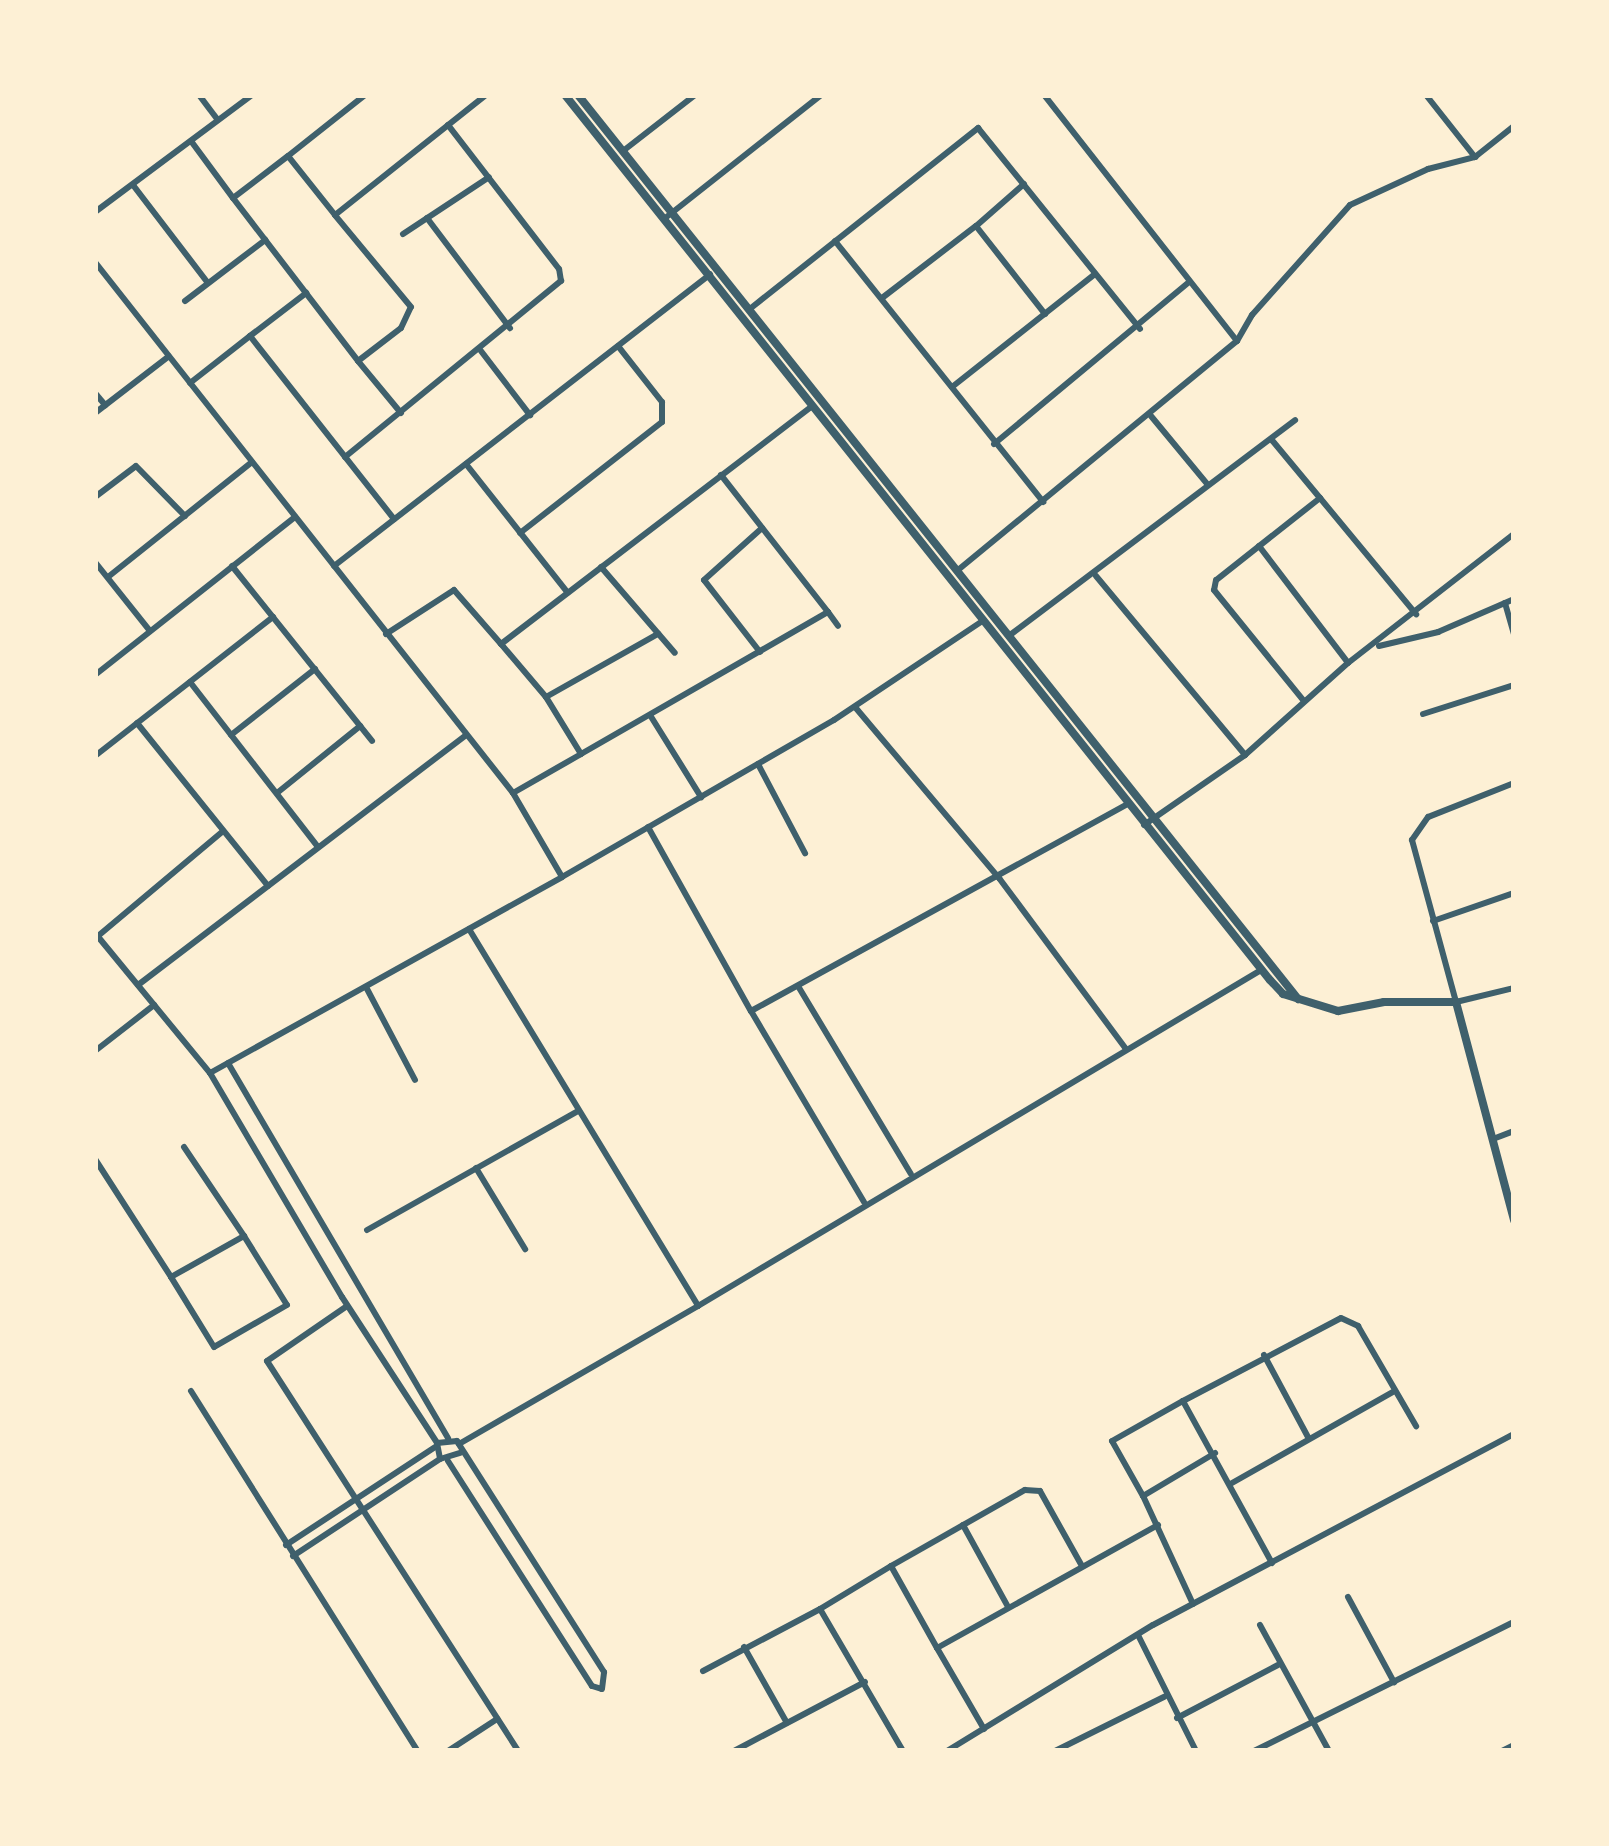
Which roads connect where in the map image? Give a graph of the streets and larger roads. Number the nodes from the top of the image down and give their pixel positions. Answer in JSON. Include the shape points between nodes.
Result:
{"nodes":[{"id":1,"x":200,"y":95,"type":"edge"},
{"id":2,"x":252,"y":95,"type":"edge"},
{"id":3,"x":365,"y":95,"type":"edge"},
{"id":4,"x":486,"y":95,"type":"edge"},
{"id":5,"x":565,"y":95,"type":"edge"},
{"id":6,"x":578,"y":95,"type":"edge"},
{"id":7,"x":820,"y":95,"type":"edge"},
{"id":8,"x":1044,"y":95,"type":"edge"},
{"id":9,"x":1426,"y":95,"type":"edge"},
{"id":10,"x":689,"y":97,"type":"edge"},
{"id":11,"x":218,"y":120,"type":"junction"},
{"id":12,"x":448,"y":125,"type":"junction"},
{"id":13,"x":1514,"y":126,"type":"edge"},
{"id":14,"x":191,"y":141,"type":"junction"},
{"id":15,"x":624,"y":151,"type":"junction"},
{"id":16,"x":288,"y":156,"type":"junction"},
{"id":17,"x":1475,"y":157,"type":"junction"},
{"id":18,"x":488,"y":177,"type":"junction"},
{"id":19,"x":132,"y":184,"type":"junction"},
{"id":20,"x":1024,"y":184,"type":"junction"},
{"id":21,"x":232,"y":198,"type":"junction"},
{"id":22,"x":95,"y":212,"type":"edge"},
{"id":23,"x":673,"y":212,"type":"junction"},
{"id":24,"x":335,"y":216,"type":"junction"},
{"id":25,"x":427,"y":218,"type":"junction"},
{"id":26,"x":664,"y":219,"type":"junction"},
{"id":27,"x":976,"y":226,"type":"junction"},
{"id":28,"x":402,"y":234,"type":"dead end"},
{"id":29,"x":265,"y":240,"type":"junction"},
{"id":30,"x":835,"y":241,"type":"junction"},
{"id":31,"x":95,"y":262,"type":"edge"},
{"id":32,"x":718,"y":267,"type":"junction"},
{"id":33,"x":1096,"y":274,"type":"junction"},
{"id":34,"x":708,"y":275,"type":"junction"},
{"id":35,"x":208,"y":283,"type":"junction"},
{"id":36,"x":1188,"y":284,"type":"junction"},
{"id":37,"x":306,"y":293,"type":"junction"},
{"id":38,"x":881,"y":298,"type":"junction"},
{"id":39,"x":184,"y":301,"type":"dead end"},
{"id":40,"x":751,"y":308,"type":"junction"},
{"id":41,"x":1044,"y":314,"type":"junction"},
{"id":42,"x":510,"y":328,"type":"junction"},
{"id":43,"x":1140,"y":329,"type":"junction"},
{"id":44,"x":250,"y":336,"type":"junction"},
{"id":45,"x":1238,"y":341,"type":"junction"},
{"id":46,"x":618,"y":346,"type":"junction"},
{"id":47,"x":481,"y":351,"type":"junction"},
{"id":48,"x":169,"y":356,"type":"junction"},
{"id":49,"x":358,"y":361,"type":"junction"},
{"id":50,"x":190,"y":383,"type":"junction"},
{"id":51,"x":952,"y":387,"type":"junction"},
{"id":52,"x":95,"y":392,"type":"edge"},
{"id":53,"x":105,"y":406,"type":"junction"},
{"id":54,"x":812,"y":406,"type":"junction"},
{"id":55,"x":401,"y":413,"type":"junction"},
{"id":56,"x":95,"y":414,"type":"edge"},
{"id":57,"x":530,"y":415,"type":"junction"},
{"id":58,"x":1151,"y":416,"type":"junction"},
{"id":59,"x":1296,"y":420,"type":"dead end"},
{"id":60,"x":1271,"y":439,"type":"junction"},
{"id":61,"x":994,"y":444,"type":"junction"},
{"id":62,"x":345,"y":457,"type":"junction"},
{"id":63,"x":252,"y":462,"type":"junction"},
{"id":64,"x":466,"y":464,"type":"junction"},
{"id":65,"x":721,"y":476,"type":"junction"},
{"id":66,"x":1208,"y":485,"type":"junction"},
{"id":67,"x":95,"y":497,"type":"edge"},
{"id":68,"x":1320,"y":498,"type":"junction"},
{"id":69,"x":1043,"y":502,"type":"junction"},
{"id":70,"x":185,"y":516,"type":"junction"},
{"id":71,"x":295,"y":516,"type":"junction"},
{"id":72,"x":394,"y":519,"type":"junction"},
{"id":73,"x":762,"y":528,"type":"junction"},
{"id":74,"x":520,"y":533,"type":"junction"},
{"id":75,"x":1514,"y":534,"type":"edge"},
{"id":76,"x":1259,"y":546,"type":"junction"},
{"id":77,"x":95,"y":562,"type":"edge"},
{"id":78,"x":232,"y":566,"type":"junction"},
{"id":79,"x":334,"y":566,"type":"junction"},
{"id":80,"x":601,"y":568,"type":"junction"},
{"id":81,"x":958,"y":570,"type":"junction"},
{"id":82,"x":1096,"y":576,"type":"junction"},
{"id":83,"x":108,"y":578,"type":"junction"},
{"id":84,"x":568,"y":593,"type":"junction"},
{"id":85,"x":1514,"y":599,"type":"edge"},
{"id":86,"x":1505,"y":603,"type":"junction"},
{"id":87,"x":828,"y":612,"type":"junction"},
{"id":88,"x":993,"y":613,"type":"junction"},
{"id":89,"x":1416,"y":614,"type":"junction"},
{"id":90,"x":273,"y":617,"type":"junction"},
{"id":91,"x":982,"y":621,"type":"junction"},
{"id":92,"x":838,"y":626,"type":"dead end"},
{"id":93,"x":150,"y":631,"type":"junction"},
{"id":94,"x":386,"y":634,"type":"junction"},
{"id":95,"x":658,"y":634,"type":"junction"},
{"id":96,"x":1010,"y":635,"type":"junction"},
{"id":97,"x":1514,"y":635,"type":"edge"},
{"id":98,"x":501,"y":644,"type":"junction"},
{"id":99,"x":1374,"y":647,"type":"junction"},
{"id":100,"x":760,"y":652,"type":"junction"},
{"id":101,"x":675,"y":653,"type":"dead end"},
{"id":102,"x":1348,"y":663,"type":"junction"},
{"id":103,"x":315,"y":670,"type":"junction"},
{"id":104,"x":96,"y":672,"type":"edge"},
{"id":105,"x":190,"y":682,"type":"junction"},
{"id":106,"x":1514,"y":685,"type":"edge"},
{"id":107,"x":546,"y":697,"type":"junction"},
{"id":108,"x":1304,"y":701,"type":"junction"},
{"id":109,"x":855,"y":706,"type":"junction"},
{"id":110,"x":1424,"y":714,"type":"dead end"},
{"id":111,"x":650,"y":715,"type":"junction"},
{"id":112,"x":137,"y":723,"type":"junction"},
{"id":113,"x":360,"y":726,"type":"junction"},
{"id":114,"x":466,"y":734,"type":"junction"},
{"id":115,"x":232,"y":735,"type":"junction"},
{"id":116,"x":372,"y":741,"type":"dead end"},
{"id":117,"x":581,"y":754,"type":"junction"},
{"id":118,"x":1245,"y":755,"type":"junction"},
{"id":119,"x":95,"y":756,"type":"edge"},
{"id":120,"x":758,"y":764,"type":"junction"},
{"id":121,"x":1514,"y":782,"type":"edge"},
{"id":122,"x":514,"y":793,"type":"junction"},
{"id":123,"x":276,"y":794,"type":"junction"},
{"id":124,"x":701,"y":798,"type":"junction"},
{"id":125,"x":1128,"y":804,"type":"junction"},
{"id":126,"x":1158,"y":817,"type":"junction"},
{"id":127,"x":1144,"y":825,"type":"junction"},
{"id":128,"x":648,"y":828,"type":"junction"},
{"id":129,"x":224,"y":831,"type":"junction"},
{"id":130,"x":318,"y":848,"type":"junction"},
{"id":131,"x":806,"y":853,"type":"dead end"},
{"id":132,"x":562,"y":877,"type":"junction"},
{"id":133,"x":999,"y":878,"type":"junction"},
{"id":134,"x":268,"y":886,"type":"junction"},
{"id":135,"x":1514,"y":893,"type":"edge"},
{"id":136,"x":1432,"y":921,"type":"junction"},
{"id":137,"x":469,"y":930,"type":"junction"},
{"id":138,"x":96,"y":935,"type":"edge"},
{"id":139,"x":1261,"y":970,"type":"junction"},
{"id":140,"x":138,"y":985,"type":"junction"},
{"id":141,"x":798,"y":986,"type":"junction"},
{"id":142,"x":366,"y":987,"type":"junction"},
{"id":143,"x":1514,"y":988,"type":"edge"},
{"id":144,"x":1299,"y":1000,"type":"junction"},
{"id":145,"x":1456,"y":1002,"type":"junction"},
{"id":146,"x":154,"y":1005,"type":"junction"},
{"id":147,"x":751,"y":1011,"type":"junction"},
{"id":148,"x":1126,"y":1049,"type":"junction"},
{"id":149,"x":95,"y":1051,"type":"edge"},
{"id":150,"x":228,"y":1064,"type":"junction"},
{"id":151,"x":210,"y":1074,"type":"junction"},
{"id":152,"x":415,"y":1080,"type":"dead end"},
{"id":153,"x":578,"y":1111,"type":"junction"},
{"id":154,"x":1514,"y":1131,"type":"edge"},
{"id":155,"x":1493,"y":1139,"type":"junction"},
{"id":156,"x":184,"y":1147,"type":"dead end"},
{"id":157,"x":95,"y":1159,"type":"edge"},
{"id":158,"x":476,"y":1168,"type":"junction"},
{"id":159,"x":912,"y":1174,"type":"junction"},
{"id":160,"x":864,"y":1202,"type":"junction"},
{"id":161,"x":1514,"y":1220,"type":"edge"},
{"id":162,"x":367,"y":1230,"type":"dead end"},
{"id":163,"x":244,"y":1236,"type":"junction"},
{"id":164,"x":525,"y":1249,"type":"dead end"},
{"id":165,"x":171,"y":1277,"type":"junction"},
{"id":166,"x":348,"y":1306,"type":"junction"},
{"id":167,"x":698,"y":1306,"type":"junction"},
{"id":168,"x":1264,"y":1355,"type":"junction"},
{"id":169,"x":191,"y":1390,"type":"dead end"},
{"id":170,"x":1393,"y":1392,"type":"junction"},
{"id":171,"x":1183,"y":1401,"type":"junction"},
{"id":172,"x":1416,"y":1426,"type":"dead end"},
{"id":173,"x":1514,"y":1434,"type":"edge"},
{"id":174,"x":448,"y":1438,"type":"junction"},
{"id":175,"x":1308,"y":1439,"type":"junction"},
{"id":176,"x":437,"y":1445,"type":"junction"},
{"id":177,"x":459,"y":1449,"type":"junction"},
{"id":178,"x":1214,"y":1452,"type":"junction"},
{"id":179,"x":444,"y":1460,"type":"junction"},
{"id":180,"x":1232,"y":1483,"type":"junction"},
{"id":181,"x":1144,"y":1496,"type":"junction"},
{"id":182,"x":355,"y":1500,"type":"junction"},
{"id":183,"x":362,"y":1511,"type":"junction"},
{"id":184,"x":963,"y":1525,"type":"junction"},
{"id":185,"x":1158,"y":1525,"type":"junction"},
{"id":186,"x":286,"y":1545,"type":"junction"},
{"id":187,"x":293,"y":1556,"type":"junction"},
{"id":188,"x":1272,"y":1562,"type":"junction"},
{"id":189,"x":892,"y":1566,"type":"junction"},
{"id":190,"x":1082,"y":1566,"type":"junction"},
{"id":191,"x":1348,"y":1597,"type":"dead end"},
{"id":192,"x":1193,"y":1604,"type":"junction"},
{"id":193,"x":1008,"y":1607,"type":"junction"},
{"id":194,"x":820,"y":1609,"type":"junction"},
{"id":195,"x":567,"y":1616,"type":"junction"},
{"id":196,"x":1514,"y":1622,"type":"edge"},
{"id":197,"x":552,"y":1625,"type":"junction"},
{"id":198,"x":1260,"y":1625,"type":"dead end"},
{"id":199,"x":1138,"y":1634,"type":"junction"},
{"id":200,"x":744,"y":1647,"type":"junction"},
{"id":201,"x":937,"y":1648,"type":"junction"},
{"id":202,"x":1278,"y":1665,"type":"junction"},
{"id":203,"x":704,"y":1671,"type":"dead end"},
{"id":204,"x":865,"y":1682,"type":"junction"},
{"id":205,"x":1394,"y":1682,"type":"junction"},
{"id":206,"x":1164,"y":1697,"type":"junction"},
{"id":207,"x":1176,"y":1718,"type":"junction"},
{"id":208,"x":498,"y":1720,"type":"junction"},
{"id":209,"x":1310,"y":1722,"type":"junction"},
{"id":210,"x":788,"y":1723,"type":"junction"},
{"id":211,"x":984,"y":1729,"type":"junction"},
{"id":212,"x":1514,"y":1745,"type":"edge"},
{"id":213,"x":418,"y":1751,"type":"edge"},
{"id":214,"x":448,"y":1751,"type":"edge"},
{"id":215,"x":518,"y":1751,"type":"edge"},
{"id":216,"x":734,"y":1751,"type":"edge"},
{"id":217,"x":903,"y":1751,"type":"edge"},
{"id":218,"x":947,"y":1751,"type":"edge"},
{"id":219,"x":1055,"y":1751,"type":"edge"},
{"id":220,"x":1196,"y":1751,"type":"edge"},
{"id":221,"x":1254,"y":1751,"type":"edge"},
{"id":222,"x":1329,"y":1751,"type":"edge"},
{"id":223,"x":1502,"y":1751,"type":"edge"}],
"edges":[{"from":1,"to":11,"type":"street"},
{"from":2,"to":11,"type":"street"},
{"from":3,"to":16,"type":"street"},
{"from":4,"to":12,"type":"street"},
{"from":5,"to":26,"type":"street"},
{"from":6,"to":15,"type":"street"},
{"from":7,"to":23,"type":"street"},
{"from":8,"to":36,"type":"street"},
{"from":9,"to":17,"type":"street"},
{"from":10,"to":15,"type":"street"},
{"from":11,"to":14,"type":"street"},
{"from":12,"to":18,"type":"street"},
{"from":12,"to":24,"type":"street"},
{"from":13,"to":17,"type":"street"},
{"from":14,"to":19,"type":"street"},
{"from":14,"to":21,"type":"street"},
{"from":15,"to":23,"type":"street"},
{"from":16,"to":21,"type":"street"},
{"from":16,"to":24,"type":"street"},
{"from":17,"to":45,"type":"street","via":[[1428,169],[1350,205],[1252,315]]},
{"from":18,"to":25,"type":"street"},
{"from":18,"to":42,"type":"street","via":[[559,269],[561,281]]},
{"from":19,"to":22,"type":"street"},
{"from":19,"to":35,"type":"street"},
{"from":20,"to":27,"type":"street"},
{"from":20,"to":30,"type":"street","via":[[978,128]]},
{"from":20,"to":33,"type":"street"},
{"from":21,"to":29,"type":"street"},
{"from":23,"to":26,"type":"street"},
{"from":23,"to":32,"type":"street"},
{"from":24,"to":49,"type":"street","via":[[410,307],[401,328]]},
{"from":25,"to":28,"type":"street"},
{"from":25,"to":42,"type":"street"},
{"from":26,"to":34,"type":"street"},
{"from":27,"to":38,"type":"street"},
{"from":27,"to":41,"type":"street"},
{"from":29,"to":35,"type":"street"},
{"from":29,"to":37,"type":"street"},
{"from":30,"to":38,"type":"street"},
{"from":30,"to":40,"type":"street"},
{"from":31,"to":48,"type":"street"},
{"from":32,"to":34,"type":"street"},
{"from":32,"to":40,"type":"street"},
{"from":33,"to":41,"type":"street"},
{"from":33,"to":43,"type":"street"},
{"from":34,"to":46,"type":"street"},
{"from":34,"to":54,"type":"street"},
{"from":35,"to":39,"type":"street"},
{"from":36,"to":43,"type":"street"},
{"from":36,"to":45,"type":"street"},
{"from":37,"to":44,"type":"street"},
{"from":37,"to":49,"type":"street"},
{"from":38,"to":51,"type":"street"},
{"from":40,"to":81,"type":"street"},
{"from":41,"to":51,"type":"street"},
{"from":42,"to":47,"type":"street"},
{"from":43,"to":61,"type":"street"},
{"from":44,"to":50,"type":"street"},
{"from":44,"to":62,"type":"street"},
{"from":45,"to":58,"type":"street"},
{"from":46,"to":57,"type":"street"},
{"from":46,"to":74,"type":"street","via":[[662,402],[662,422]]},
{"from":47,"to":55,"type":"street"},
{"from":47,"to":57,"type":"street"},
{"from":48,"to":50,"type":"street"},
{"from":48,"to":53,"type":"street"},
{"from":49,"to":55,"type":"street"},
{"from":50,"to":63,"type":"street"},
{"from":51,"to":61,"type":"street"},
{"from":52,"to":53,"type":"street"},
{"from":53,"to":56,"type":"street"},
{"from":54,"to":65,"type":"street"},
{"from":54,"to":91,"type":"street"},
{"from":55,"to":62,"type":"street"},
{"from":57,"to":64,"type":"street"},
{"from":58,"to":66,"type":"street"},
{"from":58,"to":69,"type":"street"},
{"from":59,"to":60,"type":"street"},
{"from":60,"to":66,"type":"street"},
{"from":60,"to":68,"type":"street"},
{"from":61,"to":69,"type":"street"},
{"from":62,"to":72,"type":"street"},
{"from":63,"to":70,"type":"street"},
{"from":63,"to":71,"type":"street"},
{"from":64,"to":72,"type":"street"},
{"from":64,"to":74,"type":"street"},
{"from":65,"to":73,"type":"street"},
{"from":65,"to":80,"type":"street"},
{"from":66,"to":82,"type":"street"},
{"from":67,"to":70,"type":"street","via":[[136,466]]},
{"from":68,"to":76,"type":"street"},
{"from":68,"to":89,"type":"street"},
{"from":69,"to":81,"type":"street"},
{"from":70,"to":83,"type":"street"},
{"from":71,"to":78,"type":"street"},
{"from":71,"to":79,"type":"street"},
{"from":72,"to":79,"type":"street"},
{"from":73,"to":87,"type":"street"},
{"from":73,"to":100,"type":"street","via":[[704,580]]},
{"from":74,"to":84,"type":"street"},
{"from":75,"to":89,"type":"street"},
{"from":76,"to":102,"type":"street"},
{"from":76,"to":108,"type":"street","via":[[1216,580],[1214,590]]},
{"from":77,"to":83,"type":"street"},
{"from":78,"to":90,"type":"street"},
{"from":78,"to":93,"type":"street"},
{"from":79,"to":94,"type":"street"},
{"from":80,"to":84,"type":"street"},
{"from":80,"to":95,"type":"street"},
{"from":81,"to":88,"type":"street"},
{"from":82,"to":96,"type":"street"},
{"from":82,"to":118,"type":"street"},
{"from":83,"to":93,"type":"street"},
{"from":84,"to":98,"type":"street"},
{"from":85,"to":86,"type":"street"},
{"from":86,"to":97,"type":"street"},
{"from":86,"to":99,"type":"street","via":[[1438,632]]},
{"from":87,"to":92,"type":"street"},
{"from":87,"to":100,"type":"street"},
{"from":88,"to":91,"type":"street"},
{"from":88,"to":96,"type":"street"},
{"from":89,"to":99,"type":"street"},
{"from":90,"to":103,"type":"street"},
{"from":90,"to":105,"type":"street"},
{"from":91,"to":109,"type":"street"},
{"from":91,"to":125,"type":"street"},
{"from":93,"to":104,"type":"street"},
{"from":94,"to":98,"type":"street","via":[[454,590]]},
{"from":94,"to":114,"type":"street"},
{"from":95,"to":101,"type":"street"},
{"from":95,"to":107,"type":"street"},
{"from":96,"to":126,"type":"street"},
{"from":98,"to":107,"type":"street"},
{"from":99,"to":102,"type":"street"},
{"from":100,"to":111,"type":"street"},
{"from":102,"to":108,"type":"street"},
{"from":103,"to":113,"type":"street"},
{"from":103,"to":115,"type":"street"},
{"from":105,"to":112,"type":"street"},
{"from":105,"to":115,"type":"street"},
{"from":106,"to":110,"type":"street"},
{"from":107,"to":117,"type":"street"},
{"from":108,"to":118,"type":"street"},
{"from":109,"to":120,"type":"street"},
{"from":109,"to":133,"type":"street"},
{"from":111,"to":117,"type":"street"},
{"from":111,"to":124,"type":"street"},
{"from":112,"to":119,"type":"street"},
{"from":112,"to":129,"type":"street"},
{"from":113,"to":116,"type":"street"},
{"from":113,"to":123,"type":"street"},
{"from":114,"to":122,"type":"street"},
{"from":114,"to":130,"type":"street"},
{"from":115,"to":123,"type":"street"},
{"from":117,"to":122,"type":"street"},
{"from":118,"to":126,"type":"street"},
{"from":120,"to":124,"type":"street"},
{"from":120,"to":131,"type":"street"},
{"from":121,"to":136,"type":"street","via":[[1420,824],[1412,840]]},
{"from":122,"to":132,"type":"street"},
{"from":123,"to":130,"type":"street"},
{"from":124,"to":128,"type":"street"},
{"from":125,"to":127,"type":"street"},
{"from":125,"to":133,"type":"street"},
{"from":126,"to":127,"type":"street"},
{"from":126,"to":144,"type":"street"},
{"from":127,"to":139,"type":"street"},
{"from":128,"to":132,"type":"street"},
{"from":128,"to":147,"type":"street"},
{"from":129,"to":134,"type":"street"},
{"from":129,"to":138,"type":"street"},
{"from":130,"to":134,"type":"street"},
{"from":132,"to":137,"type":"street"},
{"from":133,"to":141,"type":"street"},
{"from":133,"to":148,"type":"street"},
{"from":134,"to":140,"type":"street"},
{"from":135,"to":136,"type":"street"},
{"from":136,"to":145,"type":"street"},
{"from":137,"to":142,"type":"street"},
{"from":137,"to":153,"type":"street"},
{"from":138,"to":140,"type":"street"},
{"from":139,"to":144,"type":"street"},
{"from":139,"to":148,"type":"street"},
{"from":140,"to":146,"type":"street"},
{"from":141,"to":147,"type":"street"},
{"from":141,"to":159,"type":"street"},
{"from":142,"to":150,"type":"street"},
{"from":142,"to":152,"type":"street"},
{"from":143,"to":145,"type":"street"},
{"from":144,"to":145,"type":"street","via":[[1338,1011],[1384,1002]]},
{"from":145,"to":155,"type":"street"},
{"from":146,"to":149,"type":"street"},
{"from":146,"to":151,"type":"street"},
{"from":147,"to":160,"type":"street"},
{"from":148,"to":159,"type":"street"},
{"from":150,"to":151,"type":"street"},
{"from":150,"to":174,"type":"street"},
{"from":151,"to":166,"type":"street"},
{"from":153,"to":158,"type":"street"},
{"from":153,"to":167,"type":"street"},
{"from":154,"to":155,"type":"street"},
{"from":155,"to":161,"type":"street"},
{"from":156,"to":163,"type":"street"},
{"from":157,"to":165,"type":"street"},
{"from":158,"to":162,"type":"street"},
{"from":158,"to":164,"type":"street"},
{"from":159,"to":160,"type":"street"},
{"from":160,"to":167,"type":"street"},
{"from":163,"to":165,"type":"street"},
{"from":163,"to":165,"type":"street","via":[[287,1305],[252,1330],[214,1347]]},
{"from":166,"to":176,"type":"street"},
{"from":166,"to":182,"type":"street","via":[[267,1361]]},
{"from":167,"to":177,"type":"street"},
{"from":168,"to":170,"type":"street","via":[[1341,1318],[1358,1326]]},
{"from":168,"to":171,"type":"street"},
{"from":168,"to":175,"type":"street"},
{"from":169,"to":186,"type":"street"},
{"from":170,"to":172,"type":"street"},
{"from":170,"to":175,"type":"street"},
{"from":171,"to":178,"type":"street"},
{"from":171,"to":181,"type":"street","via":[[1112,1441]]},
{"from":173,"to":188,"type":"street"},
{"from":174,"to":176,"type":"street"},
{"from":174,"to":177,"type":"street"},
{"from":175,"to":180,"type":"street"},
{"from":176,"to":179,"type":"street"},
{"from":176,"to":182,"type":"street"},
{"from":177,"to":179,"type":"street"},
{"from":177,"to":195,"type":"street"},
{"from":178,"to":180,"type":"street"},
{"from":178,"to":181,"type":"street"},
{"from":179,"to":183,"type":"street"},
{"from":179,"to":197,"type":"street"},
{"from":180,"to":188,"type":"street"},
{"from":181,"to":185,"type":"street"},
{"from":182,"to":183,"type":"street"},
{"from":182,"to":186,"type":"street"},
{"from":183,"to":187,"type":"street"},
{"from":183,"to":208,"type":"street"},
{"from":184,"to":189,"type":"street"},
{"from":184,"to":190,"type":"street","via":[[1034,1487]]},
{"from":184,"to":193,"type":"street"},
{"from":185,"to":190,"type":"street"},
{"from":185,"to":192,"type":"street"},
{"from":186,"to":187,"type":"street"},
{"from":187,"to":213,"type":"street"},
{"from":188,"to":192,"type":"street"},
{"from":189,"to":194,"type":"street"},
{"from":189,"to":201,"type":"street"},
{"from":190,"to":193,"type":"street"},
{"from":191,"to":205,"type":"street"},
{"from":192,"to":199,"type":"street"},
{"from":193,"to":201,"type":"street"},
{"from":194,"to":200,"type":"street"},
{"from":194,"to":204,"type":"street"},
{"from":195,"to":197,"type":"street"},
{"from":195,"to":197,"type":"street","via":[[606,1677],[602,1690],[592,1686]]},
{"from":196,"to":205,"type":"street"},
{"from":198,"to":202,"type":"street"},
{"from":199,"to":206,"type":"street"},
{"from":199,"to":211,"type":"street"},
{"from":200,"to":203,"type":"street"},
{"from":200,"to":210,"type":"street"},
{"from":201,"to":211,"type":"street"},
{"from":202,"to":207,"type":"street"},
{"from":202,"to":209,"type":"street"},
{"from":204,"to":210,"type":"street"},
{"from":204,"to":217,"type":"street"},
{"from":205,"to":209,"type":"street"},
{"from":206,"to":207,"type":"street"},
{"from":206,"to":219,"type":"street"},
{"from":207,"to":220,"type":"street"},
{"from":208,"to":214,"type":"street"},
{"from":208,"to":215,"type":"street"},
{"from":209,"to":221,"type":"street"},
{"from":209,"to":222,"type":"street"},
{"from":210,"to":216,"type":"street"},
{"from":211,"to":218,"type":"street"},
{"from":212,"to":223,"type":"street"}]}
